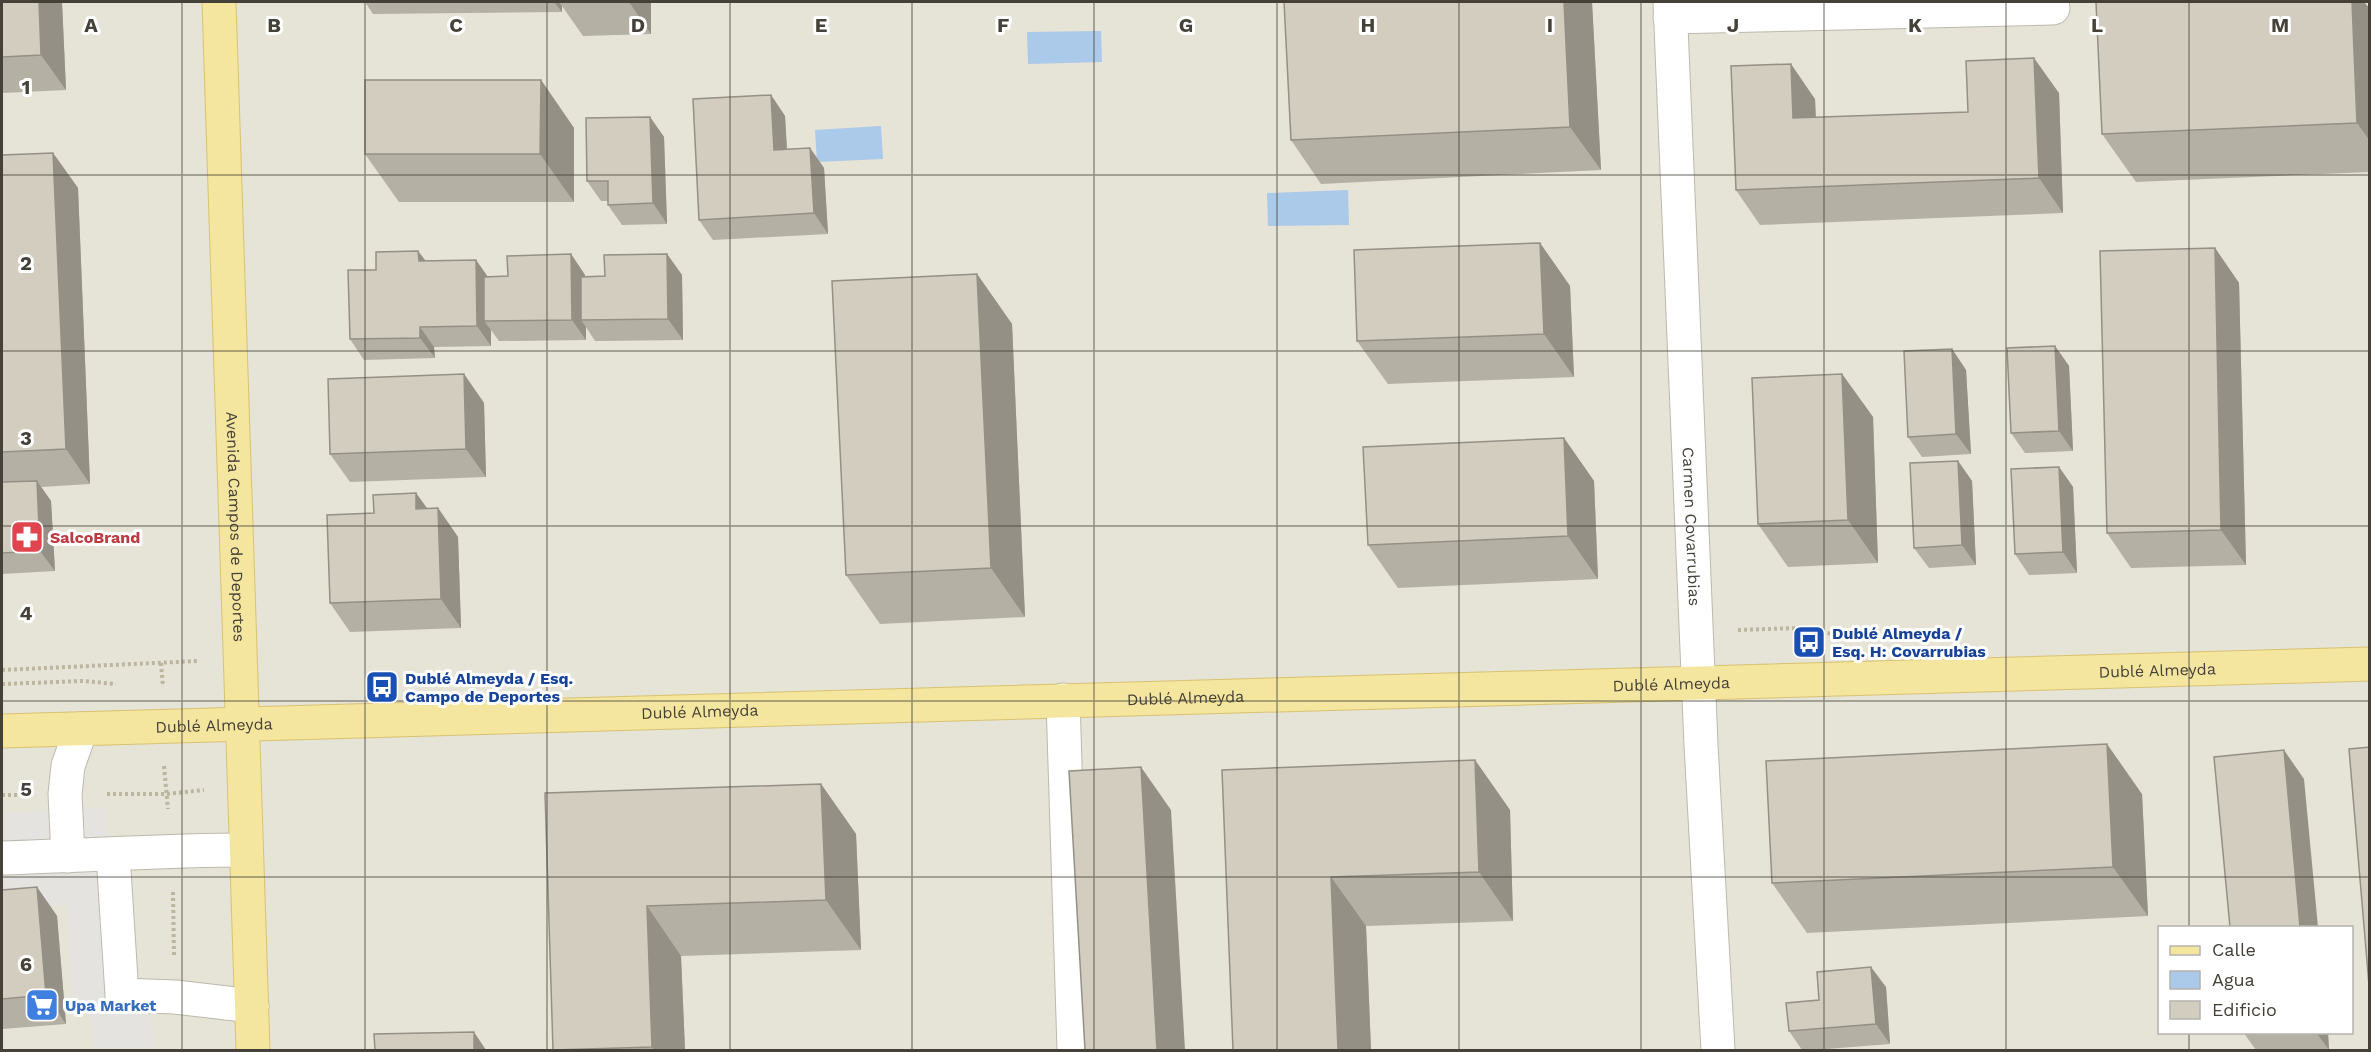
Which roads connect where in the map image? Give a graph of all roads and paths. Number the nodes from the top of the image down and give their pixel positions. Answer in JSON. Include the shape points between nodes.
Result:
{"nodes":[{"id":1,"x":219,"y":2,"type":"edge"},
{"id":2,"x":2053,"y":8,"type":"dead end"},
{"id":3,"x":1670,"y":9,"type":"edge"},
{"id":4,"x":161,"y":663,"type":"dead end"},
{"id":5,"x":2370,"y":664,"type":"edge"},
{"id":6,"x":2,"y":670,"type":"edge"},
{"id":7,"x":1699,"y":683,"type":"junction"},
{"id":8,"x":1063,"y":700,"type":"junction"},
{"id":9,"x":242,"y":723,"type":"junction"},
{"id":10,"x":81,"y":729,"type":"junction"},
{"id":11,"x":2,"y":731,"type":"edge"},
{"id":12,"x":246,"y":850,"type":"junction"},
{"id":13,"x":113,"y":855,"type":"junction"},
{"id":14,"x":68,"y":856,"type":"junction"},
{"id":15,"x":2,"y":858,"type":"edge"},
{"id":16,"x":252,"y":1006,"type":"junction"},
{"id":17,"x":253,"y":1050,"type":"edge"},
{"id":18,"x":1074,"y":1050,"type":"edge"},
{"id":19,"x":1718,"y":1050,"type":"edge"}],
"edges":[{"from":1,"to":9,"type":"main road","name":"Avenida Campos de Deportes"},
{"from":2,"to":3,"type":"street"},
{"from":3,"to":7,"type":"street","name":"Carmen Covarrubias"},
{"from":4,"to":6,"type":"path"},
{"from":5,"to":7,"type":"main road","name":"Dublé Almeyda"},
{"from":7,"to":8,"type":"main road","name":"Dublé Almeyda"},
{"from":7,"to":19,"type":"street","name":"Carmen Covarrubias"},
{"from":8,"to":9,"type":"main road","name":"Dublé Almeyda"},
{"from":8,"to":18,"type":"street"},
{"from":9,"to":10,"type":"main road","name":"Dublé Almeyda"},
{"from":9,"to":12,"type":"main road","name":"Avenida Campos de Deportes"},
{"from":10,"to":11,"type":"main road","name":"Dublé Almeyda"},
{"from":10,"to":14,"type":"street","via":[[68,766],[64,794]]},
{"from":12,"to":13,"type":"street"},
{"from":12,"to":16,"type":"main road","name":"Avenida Campos de Deportes"},
{"from":13,"to":14,"type":"street"},
{"from":13,"to":16,"type":"street","via":[[122,995]]},
{"from":14,"to":15,"type":"street"},
{"from":16,"to":17,"type":"main road","name":"Avenida Campos de Deportes"}]}
